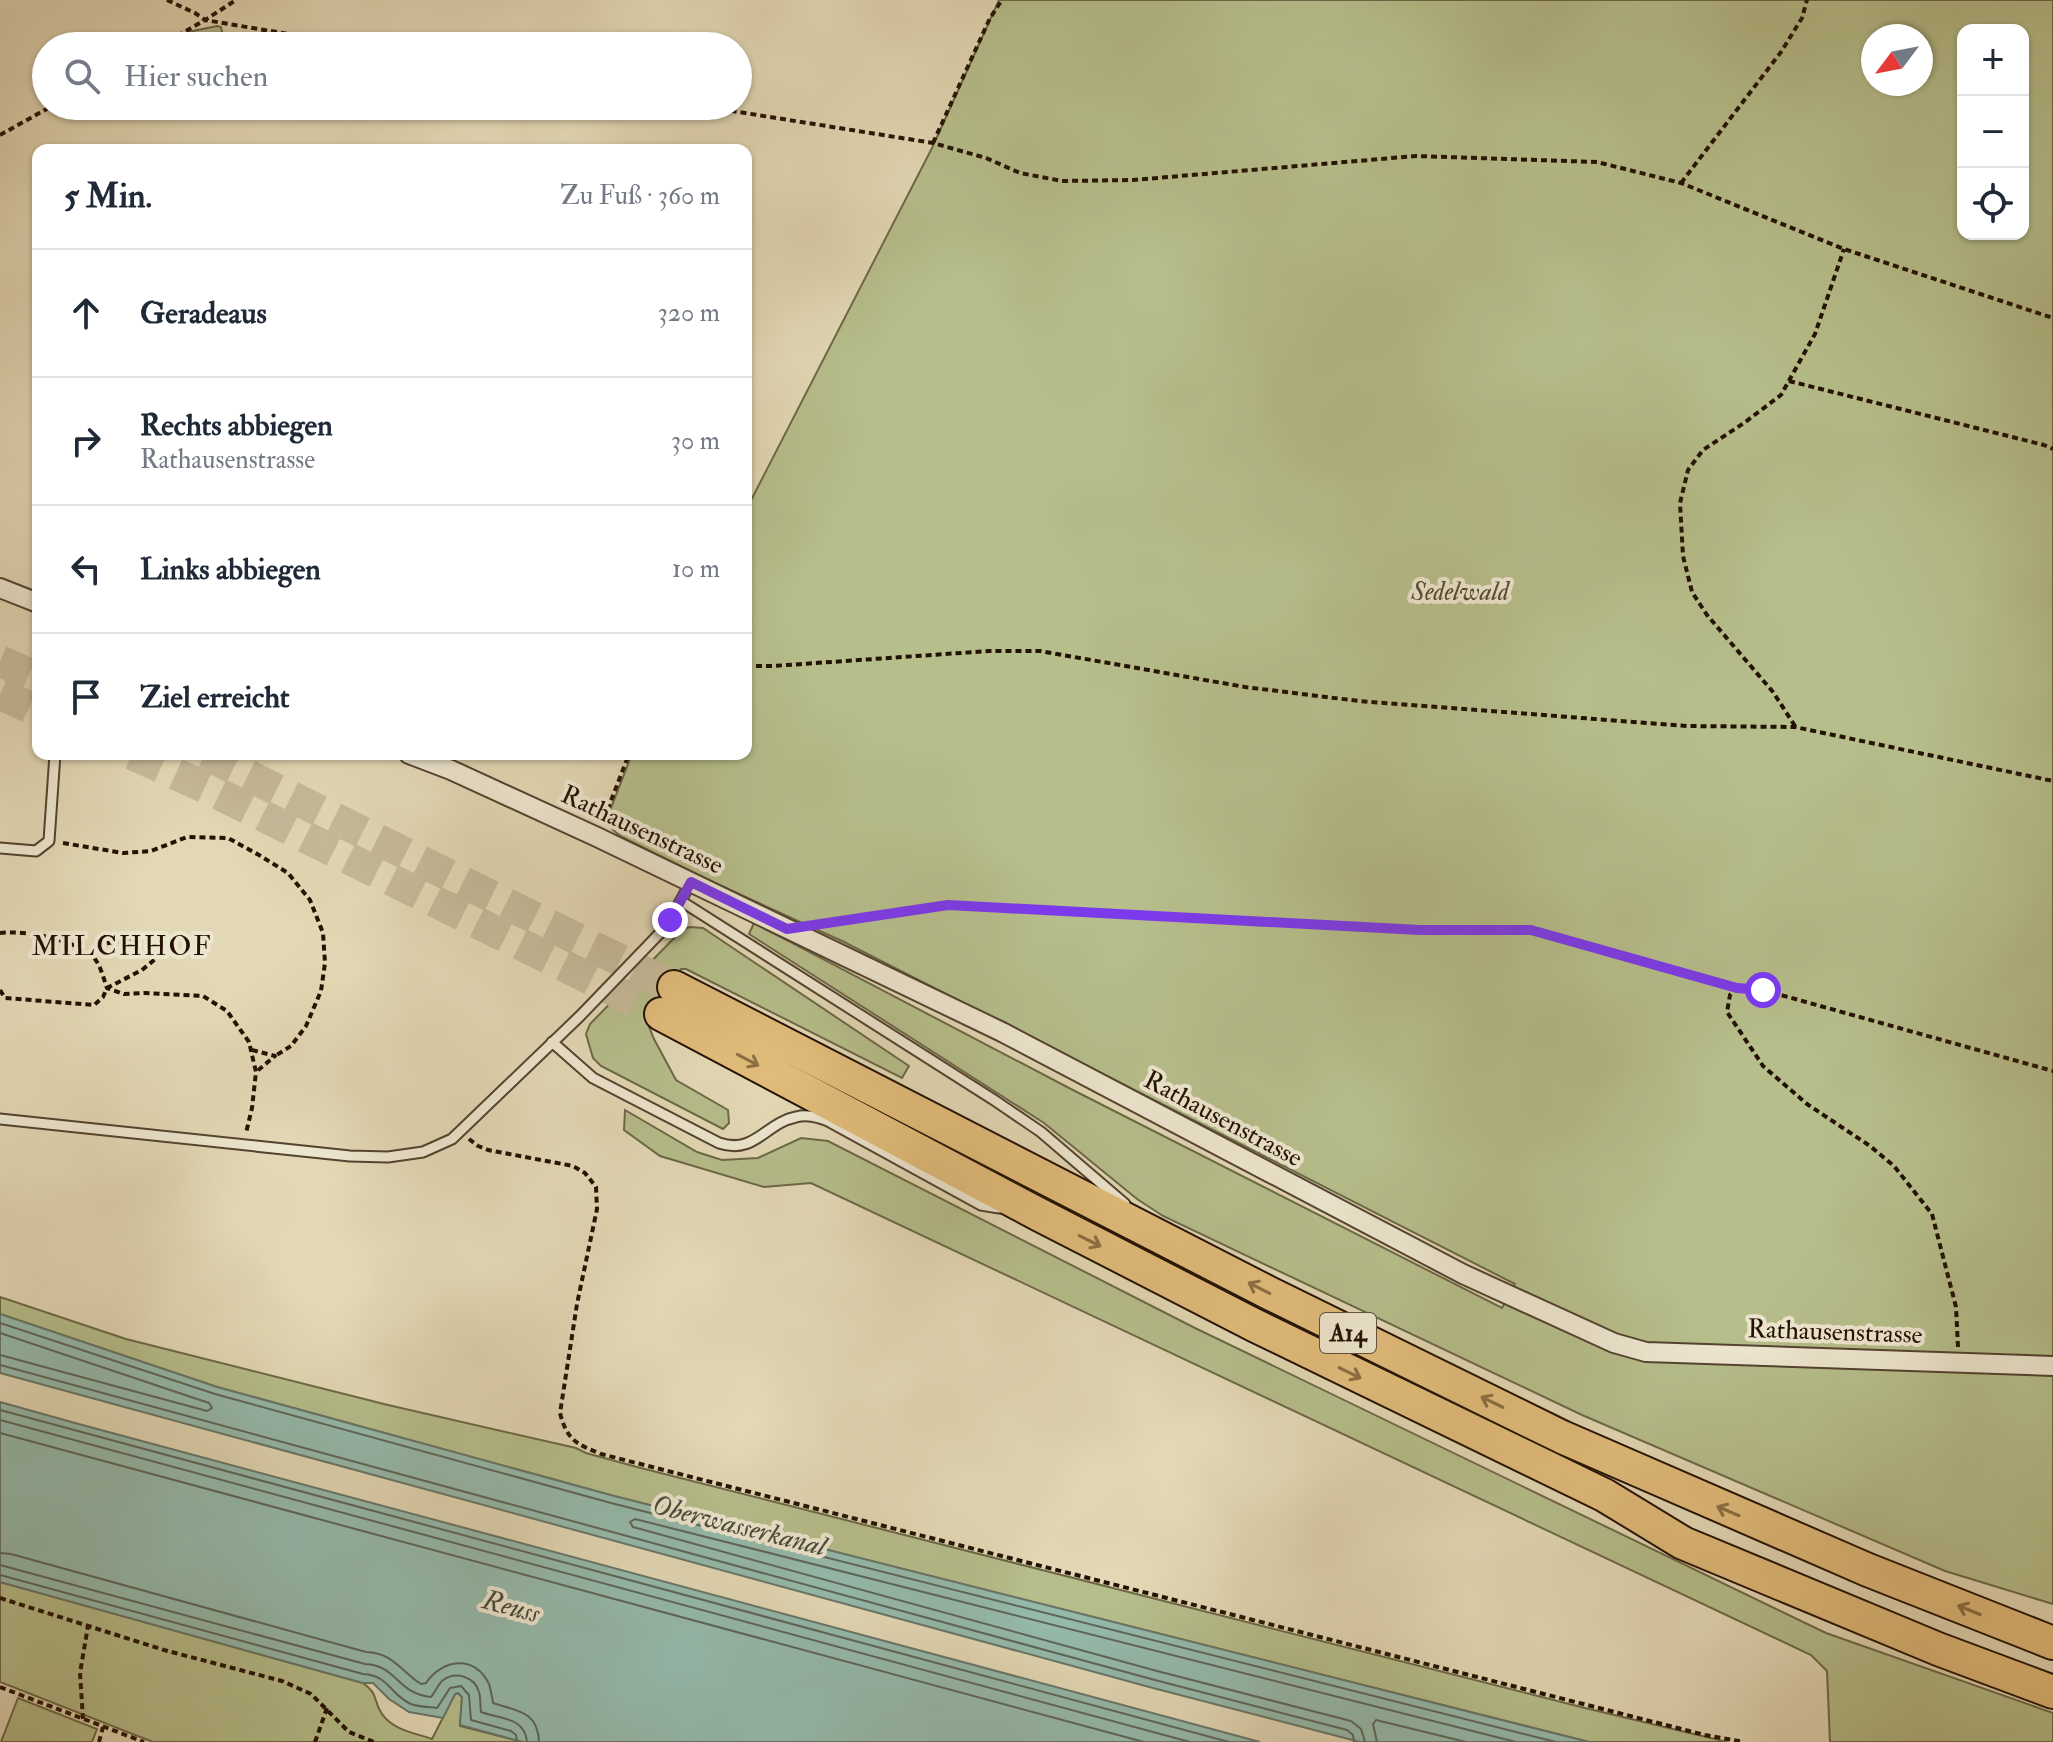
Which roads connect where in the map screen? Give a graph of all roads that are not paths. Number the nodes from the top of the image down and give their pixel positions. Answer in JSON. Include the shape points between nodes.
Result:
{"nodes":[{"id":1,"x":0,"y":588,"type":"edge"},
{"id":2,"x":32,"y":601,"type":"edge"},
{"id":3,"x":55,"y":760,"type":"edge"},
{"id":4,"x":425,"y":760,"type":"edge"},
{"id":5,"x":0,"y":848,"type":"edge"},
{"id":6,"x":691,"y":882,"type":"junction"},
{"id":7,"x":681,"y":901,"type":"junction"},
{"id":8,"x":552,"y":1042,"type":"junction"},
{"id":9,"x":0,"y":1119,"type":"edge"},
{"id":10,"x":1038,"y":1214,"type":"junction"},
{"id":11,"x":1163,"y":1239,"type":"junction"},
{"id":12,"x":2053,"y":1366,"type":"edge"},
{"id":13,"x":1604,"y":1495,"type":"junction"},
{"id":14,"x":2053,"y":1643,"type":"edge"},
{"id":15,"x":2053,"y":1675,"type":"edge"},
{"id":16,"x":2053,"y":1692,"type":"edge"}],
"edges":[{"from":1,"to":2,"type":"street"},
{"from":3,"to":5,"type":"lane","via":[[49,841],[36,851]]},
{"from":4,"to":6,"type":"street","name":"Rathausenstrasse"},
{"from":6,"to":7,"type":"lane"},
{"from":6,"to":12,"type":"street","name":"Rathausenstrasse","via":[[1002,1032],[1463,1274],[1614,1343],[1646,1352]]},
{"from":7,"to":8,"type":"lane","via":[[660,933]]},
{"from":7,"to":11,"type":"lane","via":[[1041,1132]]},
{"from":8,"to":9,"type":"lane","via":[[452,1139],[423,1152],[388,1157]]},
{"from":8,"to":10,"type":"lane","via":[[593,1078],[719,1143],[744,1145],[784,1121],[812,1116],[981,1205]]},
{"from":11,"to":10,"type":"highway","number":"A14","one_way":true,"via":[[668,1001]]},
{"from":10,"to":13,"type":"highway","number":"A14","one_way":true,"via":[[1344,1371]]},
{"from":14,"to":11,"type":"highway","number":"A14","one_way":true,"via":[[1868,1570],[1562,1437]]},
{"from":13,"to":15,"type":"highway","number":"A14"},
{"from":13,"to":16,"type":"highway","number":"A14","via":[[1683,1543]]}]}
